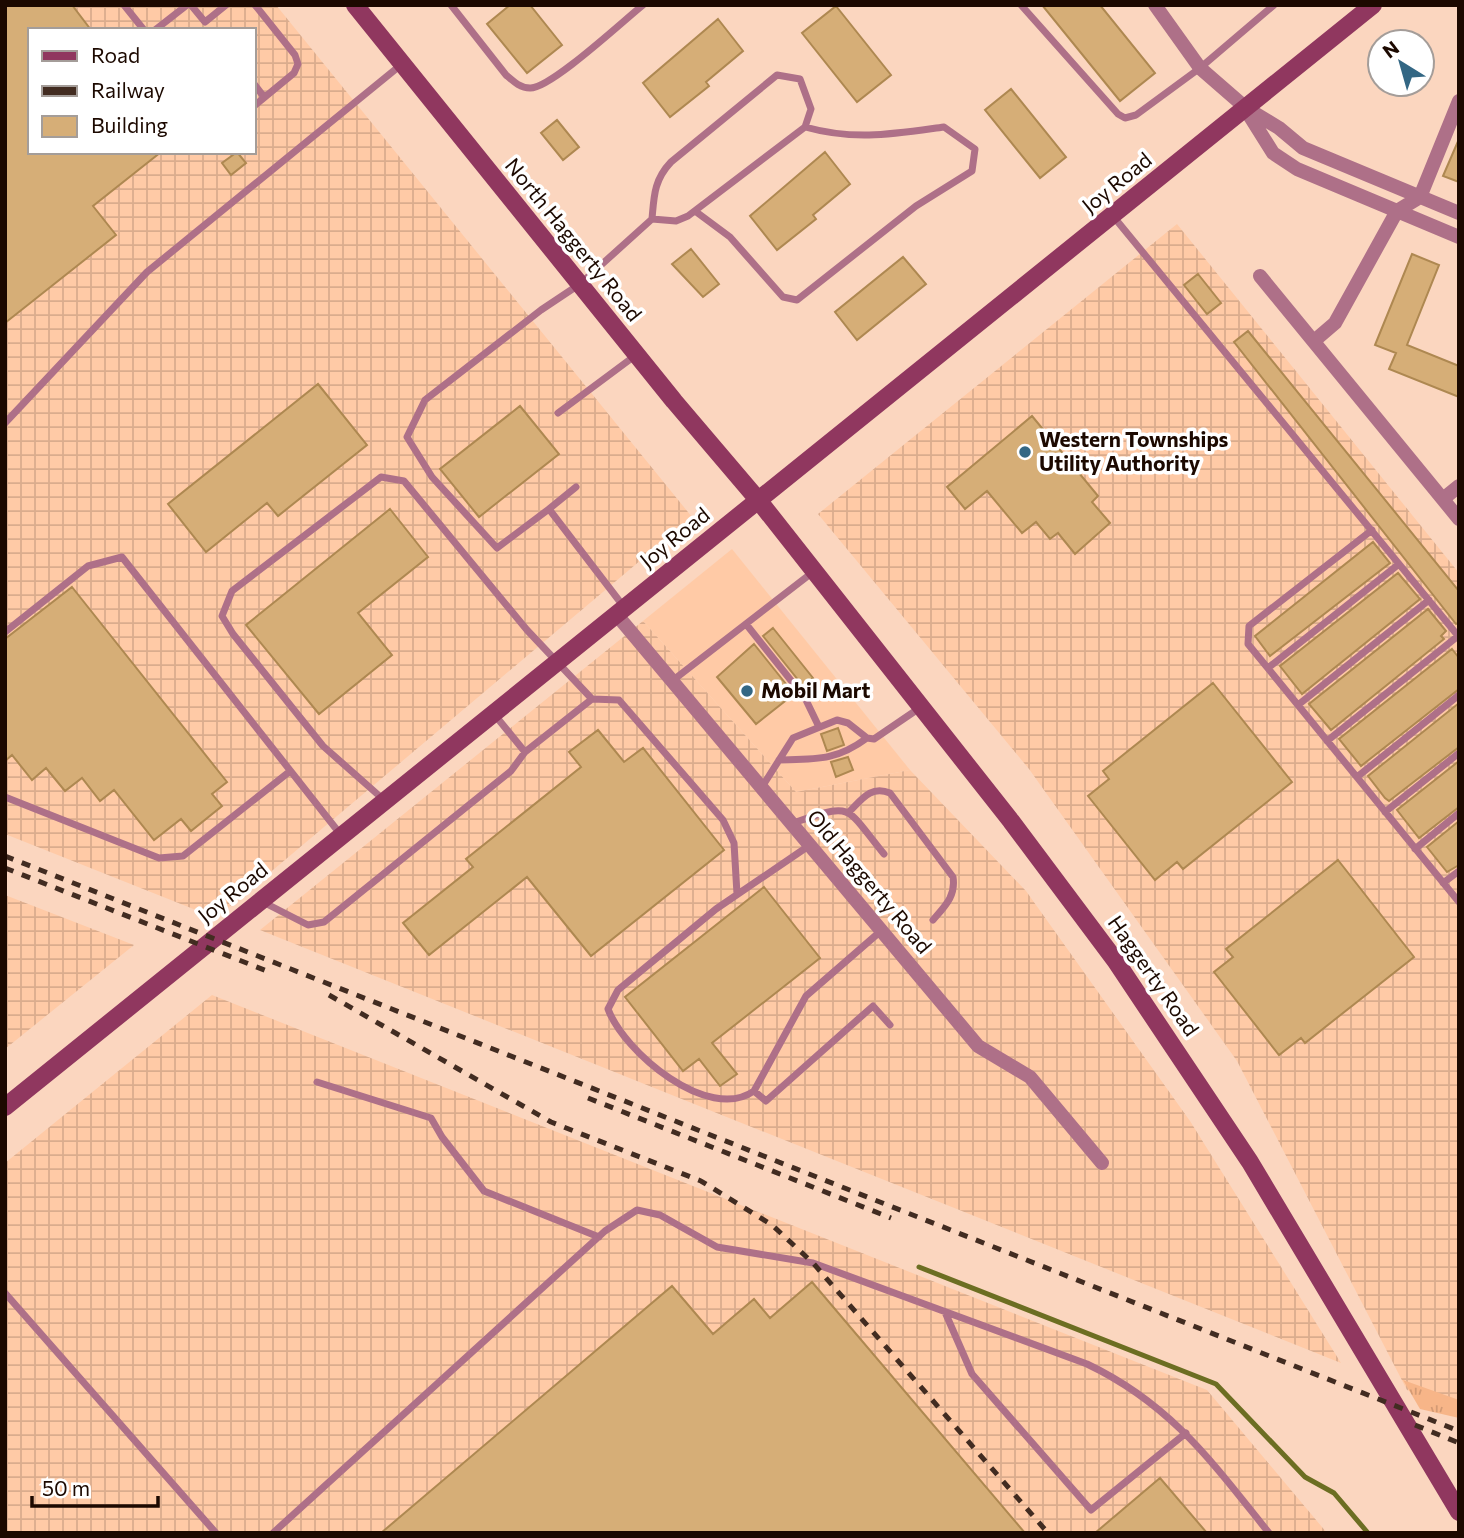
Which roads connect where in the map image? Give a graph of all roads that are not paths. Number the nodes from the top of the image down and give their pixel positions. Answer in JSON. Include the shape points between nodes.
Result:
{"nodes":[{"id":1,"x":124,"y":5,"type":"edge"},
{"id":2,"x":189,"y":5,"type":"edge"},
{"id":3,"x":226,"y":5,"type":"edge"},
{"id":4,"x":255,"y":5,"type":"edge"},
{"id":5,"x":355,"y":5,"type":"edge"},
{"id":6,"x":450,"y":5,"type":"edge"},
{"id":7,"x":643,"y":5,"type":"edge"},
{"id":8,"x":1021,"y":5,"type":"edge"},
{"id":9,"x":1155,"y":5,"type":"edge"},
{"id":10,"x":1274,"y":5,"type":"edge"},
{"id":11,"x":1373,"y":5,"type":"edge"},
{"id":12,"x":205,"y":22,"type":"junction"},
{"id":13,"x":142,"y":28,"type":"edge"},
{"id":14,"x":158,"y":28,"type":"edge"},
{"id":15,"x":210,"y":28,"type":"edge"},
{"id":16,"x":402,"y":64,"type":"junction"},
{"id":17,"x":1200,"y":68,"type":"junction"},
{"id":18,"x":256,"y":87,"type":"edge"},
{"id":19,"x":264,"y":97,"type":"junction"},
{"id":20,"x":1459,"y":101,"type":"edge"},
{"id":21,"x":256,"y":104,"type":"edge"},
{"id":22,"x":1246,"y":108,"type":"junction"},
{"id":23,"x":805,"y":127,"type":"junction"},
{"id":24,"x":1420,"y":197,"type":"junction"},
{"id":25,"x":695,"y":211,"type":"junction"},
{"id":26,"x":1396,"y":211,"type":"junction"},
{"id":27,"x":1459,"y":213,"type":"edge"},
{"id":28,"x":1112,"y":216,"type":"junction"},
{"id":29,"x":652,"y":219,"type":"junction"},
{"id":30,"x":1459,"y":237,"type":"edge"},
{"id":31,"x":1261,"y":276,"type":"dead end"},
{"id":32,"x":580,"y":284,"type":"junction"},
{"id":33,"x":1314,"y":341,"type":"junction"},
{"id":34,"x":637,"y":355,"type":"junction"},
{"id":35,"x":558,"y":413,"type":"dead end"},
{"id":36,"x":5,"y":423,"type":"edge"},
{"id":37,"x":1459,"y":486,"type":"edge"},
{"id":38,"x":576,"y":487,"type":"dead end"},
{"id":39,"x":1443,"y":499,"type":"junction"},
{"id":40,"x":759,"y":501,"type":"junction"},
{"id":41,"x":549,"y":509,"type":"junction"},
{"id":42,"x":1459,"y":519,"type":"edge"},
{"id":43,"x":1372,"y":530,"type":"junction"},
{"id":44,"x":1399,"y":564,"type":"junction"},
{"id":45,"x":814,"y":572,"type":"junction"},
{"id":46,"x":1429,"y":600,"type":"junction"},
{"id":47,"x":620,"y":611,"type":"junction"},
{"id":48,"x":746,"y":624,"type":"junction"},
{"id":49,"x":5,"y":632,"type":"edge"},
{"id":50,"x":1458,"y":636,"type":"edge"},
{"id":51,"x":556,"y":663,"type":"junction"},
{"id":52,"x":1268,"y":668,"type":"junction"},
{"id":53,"x":672,"y":681,"type":"junction"},
{"id":54,"x":1459,"y":695,"type":"edge"},
{"id":55,"x":592,"y":699,"type":"junction"},
{"id":56,"x":1298,"y":705,"type":"junction"},
{"id":57,"x":921,"y":707,"type":"junction"},
{"id":58,"x":494,"y":713,"type":"junction"},
{"id":59,"x":819,"y":727,"type":"junction"},
{"id":60,"x":867,"y":738,"type":"junction"},
{"id":61,"x":1327,"y":741,"type":"junction"},
{"id":62,"x":525,"y":752,"type":"junction"},
{"id":63,"x":1459,"y":753,"type":"edge"},
{"id":64,"x":779,"y":760,"type":"junction"},
{"id":65,"x":289,"y":772,"type":"junction"},
{"id":66,"x":1357,"y":777,"type":"junction"},
{"id":67,"x":762,"y":787,"type":"junction"},
{"id":68,"x":5,"y":797,"type":"edge"},
{"id":69,"x":385,"y":800,"type":"junction"},
{"id":70,"x":849,"y":812,"type":"junction"},
{"id":71,"x":1385,"y":812,"type":"junction"},
{"id":72,"x":1459,"y":813,"type":"edge"},
{"id":73,"x":793,"y":824,"type":"junction"},
{"id":74,"x":342,"y":835,"type":"junction"},
{"id":75,"x":810,"y":845,"type":"junction"},
{"id":76,"x":1415,"y":849,"type":"junction"},
{"id":77,"x":884,"y":854,"type":"dead end"},
{"id":78,"x":1459,"y":871,"type":"edge"},
{"id":79,"x":1443,"y":883,"type":"junction"},
{"id":80,"x":737,"y":894,"type":"junction"},
{"id":81,"x":260,"y":900,"type":"junction"},
{"id":82,"x":1459,"y":902,"type":"edge"},
{"id":83,"x":933,"y":920,"type":"dead end"},
{"id":84,"x":881,"y":930,"type":"junction"},
{"id":85,"x":890,"y":1025,"type":"dead end"},
{"id":86,"x":317,"y":1082,"type":"dead end"},
{"id":87,"x":754,"y":1091,"type":"junction"},
{"id":88,"x":5,"y":1107,"type":"edge"},
{"id":89,"x":1102,"y":1163,"type":"dead end"},
{"id":90,"x":599,"y":1237,"type":"junction"},
{"id":91,"x":5,"y":1293,"type":"edge"},
{"id":92,"x":945,"y":1312,"type":"junction"},
{"id":93,"x":1186,"y":1433,"type":"junction"},
{"id":94,"x":1459,"y":1512,"type":"edge"},
{"id":95,"x":216,"y":1533,"type":"edge"},
{"id":96,"x":273,"y":1533,"type":"edge"},
{"id":97,"x":1269,"y":1533,"type":"edge"}],
"edges":[{"from":1,"to":13,"type":"lane"},
{"from":2,"to":12,"type":"lane"},
{"from":2,"to":14,"type":"lane"},
{"from":3,"to":12,"type":"lane"},
{"from":4,"to":19,"type":"lane","via":[[298,64],[294,73]]},
{"from":5,"to":16,"type":"main road","name":"North Haggerty Road"},
{"from":6,"to":7,"type":"lane","via":[[506,75],[528,88],[551,80]]},
{"from":8,"to":17,"type":"lane","via":[[1125,118],[1136,116]]},
{"from":9,"to":17,"type":"street"},
{"from":10,"to":17,"type":"lane"},
{"from":11,"to":22,"type":"main road","name":"Joy Road"},
{"from":12,"to":15,"type":"lane"},
{"from":16,"to":32,"type":"main road","name":"North Haggerty Road"},
{"from":16,"to":36,"type":"lane","via":[[147,272]]},
{"from":17,"to":22,"type":"street"},
{"from":18,"to":19,"type":"lane"},
{"from":19,"to":21,"type":"lane"},
{"from":20,"to":24,"type":"street"},
{"from":22,"to":24,"type":"street","via":[[1303,148]]},
{"from":22,"to":26,"type":"street","via":[[1278,158]]},
{"from":22,"to":28,"type":"main road","name":"Joy Road"},
{"from":23,"to":25,"type":"lane"},
{"from":23,"to":25,"type":"lane","via":[[836,136],[868,137],[944,127],[975,149],[972,171],[916,206],[797,300],[783,298],[730,237]]},
{"from":23,"to":29,"type":"lane","via":[[811,109],[800,79],[777,75],[660,174]]},
{"from":24,"to":26,"type":"street"},
{"from":24,"to":27,"type":"street"},
{"from":25,"to":29,"type":"lane","via":[[676,221]]},
{"from":26,"to":30,"type":"street"},
{"from":26,"to":33,"type":"street","via":[[1335,323]]},
{"from":28,"to":40,"type":"main road","name":"Joy Road"},
{"from":28,"to":43,"type":"lane"},
{"from":29,"to":32,"type":"lane"},
{"from":31,"to":33,"type":"street"},
{"from":32,"to":34,"type":"main road","name":"North Haggerty Road"},
{"from":32,"to":41,"type":"lane","via":[[425,400],[407,437],[432,477],[497,548]]},
{"from":33,"to":39,"type":"street"},
{"from":34,"to":35,"type":"lane"},
{"from":34,"to":40,"type":"main road","name":"North Haggerty Road"},
{"from":37,"to":39,"type":"street"},
{"from":38,"to":41,"type":"lane"},
{"from":39,"to":42,"type":"street"},
{"from":40,"to":45,"type":"main road","name":"Haggerty Road"},
{"from":40,"to":47,"type":"main road","name":"Joy Road"},
{"from":41,"to":47,"type":"lane"},
{"from":43,"to":44,"type":"lane"},
{"from":43,"to":52,"type":"lane","via":[[1250,626],[1248,644]]},
{"from":44,"to":46,"type":"lane"},
{"from":44,"to":52,"type":"lane"},
{"from":45,"to":48,"type":"lane"},
{"from":45,"to":57,"type":"main road","name":"Haggerty Road"},
{"from":46,"to":50,"type":"lane"},
{"from":46,"to":56,"type":"lane"},
{"from":47,"to":51,"type":"main road","name":"Joy Road"},
{"from":47,"to":53,"type":"street","name":"Old Haggerty Road"},
{"from":48,"to":53,"type":"lane"},
{"from":48,"to":59,"type":"lane","via":[[805,698]]},
{"from":49,"to":65,"type":"lane","via":[[88,566],[122,557]]},
{"from":50,"to":61,"type":"lane"},
{"from":51,"to":55,"type":"lane"},
{"from":51,"to":58,"type":"main road","name":"Joy Road"},
{"from":51,"to":69,"type":"lane","via":[[404,481],[381,477],[232,591],[222,616],[233,634],[323,746]]},
{"from":52,"to":56,"type":"lane"},
{"from":53,"to":67,"type":"street","name":"Old Haggerty Road"},
{"from":54,"to":66,"type":"lane"},
{"from":55,"to":62,"type":"lane"},
{"from":55,"to":80,"type":"lane","via":[[619,701],[723,820],[734,843]]},
{"from":56,"to":61,"type":"lane"},
{"from":57,"to":60,"type":"lane","via":[[882,735]]},
{"from":57,"to":94,"type":"main road","name":"Haggerty Road","via":[[1047,868],[1164,1030],[1250,1162]]},
{"from":58,"to":62,"type":"lane"},
{"from":58,"to":69,"type":"main road","name":"Joy Road"},
{"from":59,"to":60,"type":"lane","via":[[837,720]]},
{"from":59,"to":64,"type":"lane","via":[[793,738]]},
{"from":60,"to":64,"type":"lane","via":[[847,753],[829,758]]},
{"from":61,"to":66,"type":"lane"},
{"from":62,"to":81,"type":"lane","via":[[511,771],[324,922],[308,925]]},
{"from":63,"to":71,"type":"lane"},
{"from":64,"to":67,"type":"lane"},
{"from":65,"to":68,"type":"lane","via":[[183,856],[159,858]]},
{"from":65,"to":74,"type":"lane"},
{"from":66,"to":71,"type":"lane"},
{"from":67,"to":73,"type":"street","name":"Old Haggerty Road"},
{"from":69,"to":74,"type":"main road","name":"Joy Road"},
{"from":70,"to":73,"type":"lane","via":[[835,809]]},
{"from":70,"to":77,"type":"lane"},
{"from":70,"to":83,"type":"lane","via":[[875,789],[890,793],[953,877],[952,897]]},
{"from":71,"to":76,"type":"lane"},
{"from":72,"to":76,"type":"lane"},
{"from":73,"to":75,"type":"street","name":"Old Haggerty Road"},
{"from":74,"to":81,"type":"main road","name":"Joy Road"},
{"from":75,"to":80,"type":"lane"},
{"from":75,"to":84,"type":"street","name":"Old Haggerty Road"},
{"from":76,"to":79,"type":"lane"},
{"from":78,"to":79,"type":"lane"},
{"from":79,"to":82,"type":"lane"},
{"from":80,"to":87,"type":"lane","via":[[618,990],[608,1009],[622,1034],[678,1084],[714,1098],[742,1099]]},
{"from":81,"to":88,"type":"main road","name":"Joy Road"},
{"from":84,"to":87,"type":"lane","via":[[806,996]]},
{"from":84,"to":89,"type":"street","name":"Old Haggerty Road","via":[[978,1046],[1030,1077]]},
{"from":85,"to":87,"type":"lane","via":[[873,1006],[766,1101]]},
{"from":86,"to":90,"type":"lane","via":[[431,1118],[484,1191]]},
{"from":90,"to":92,"type":"lane","via":[[636,1210],[660,1215],[717,1247],[813,1263]]},
{"from":90,"to":96,"type":"lane"},
{"from":91,"to":95,"type":"lane"},
{"from":92,"to":93,"type":"lane","via":[[1118,1379]]},
{"from":92,"to":93,"type":"lane","via":[[972,1374],[1091,1510]]},
{"from":93,"to":97,"type":"lane"}]}
